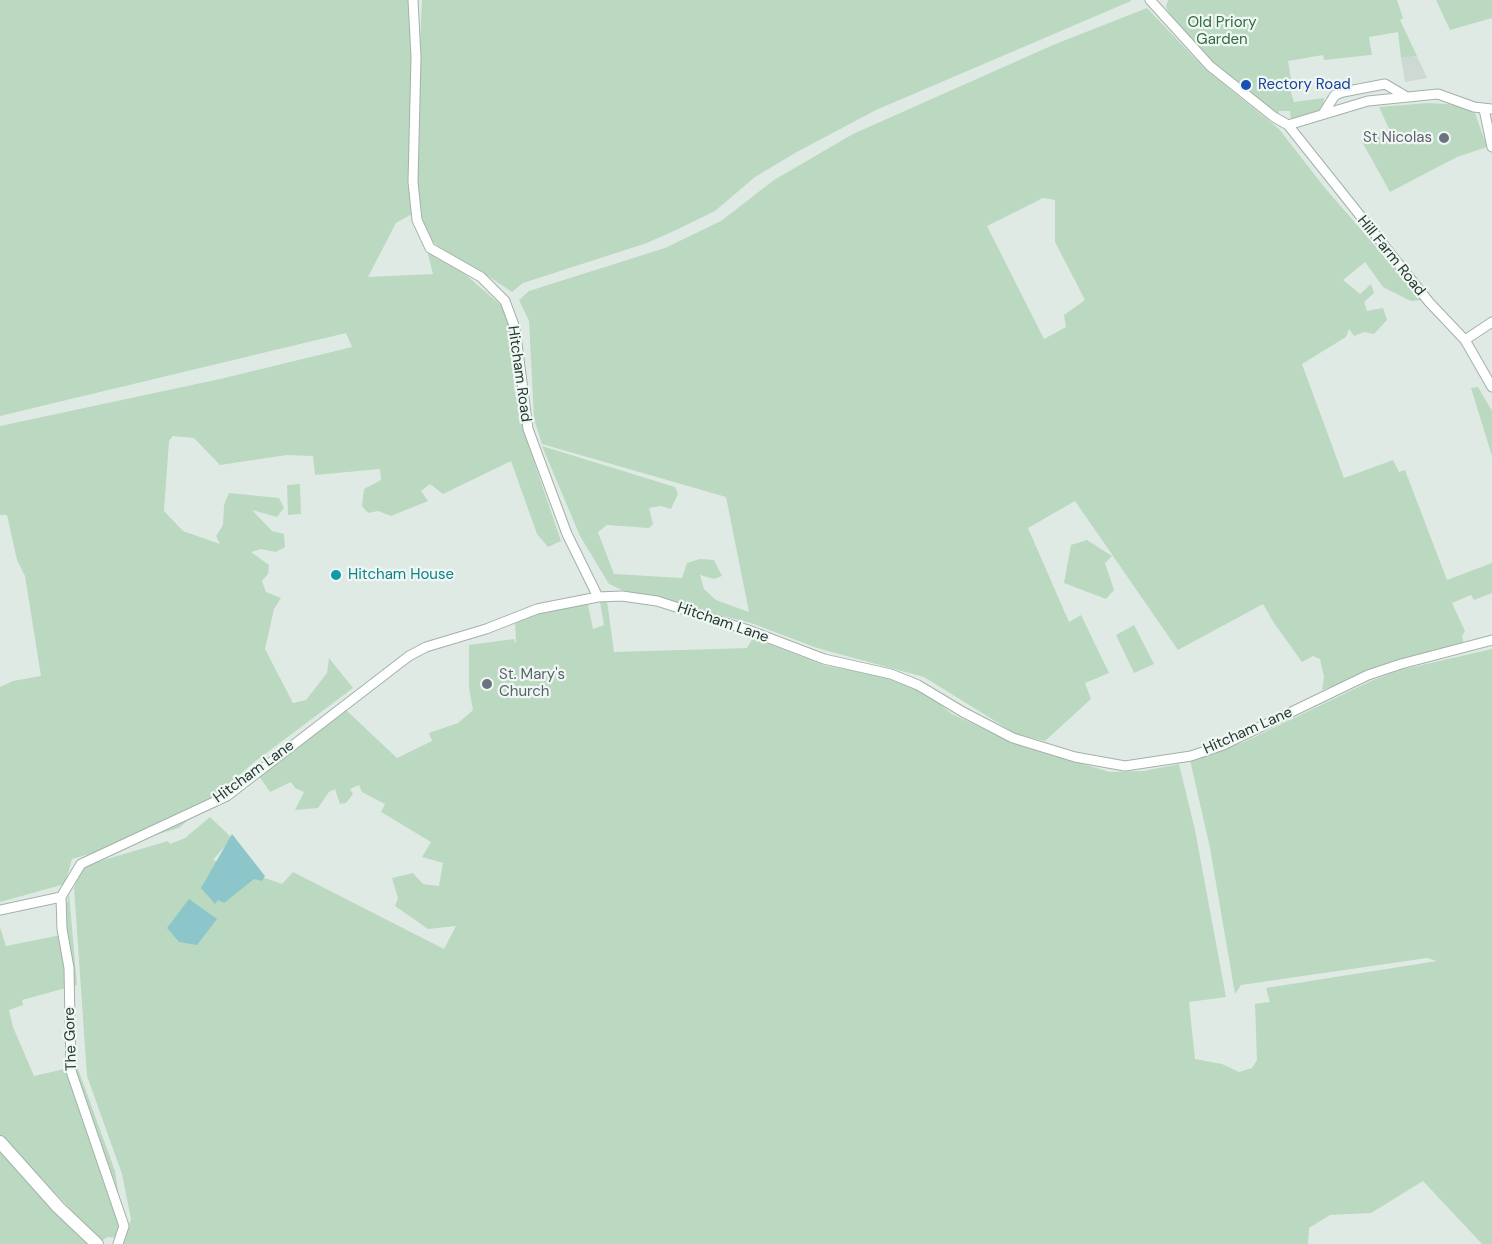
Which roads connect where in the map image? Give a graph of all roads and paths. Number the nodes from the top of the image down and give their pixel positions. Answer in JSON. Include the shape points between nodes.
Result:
{"nodes":[{"id":1,"x":413,"y":0,"type":"edge"},
{"id":2,"x":1150,"y":0,"type":"edge"},
{"id":3,"x":1407,"y":97,"type":"junction"},
{"id":4,"x":1488,"y":109,"type":"edge"},
{"id":5,"x":1323,"y":114,"type":"junction"},
{"id":6,"x":1288,"y":124,"type":"junction"},
{"id":7,"x":1492,"y":147,"type":"edge"},
{"id":8,"x":1492,"y":322,"type":"edge"},
{"id":9,"x":1465,"y":340,"type":"junction"},
{"id":10,"x":1492,"y":387,"type":"edge"},
{"id":11,"x":598,"y":597,"type":"junction"},
{"id":12,"x":1492,"y":640,"type":"edge"},
{"id":13,"x":61,"y":897,"type":"junction"},
{"id":14,"x":0,"y":910,"type":"edge"},
{"id":15,"x":0,"y":1142,"type":"edge"},
{"id":16,"x":97,"y":1244,"type":"edge"},
{"id":17,"x":118,"y":1244,"type":"edge"}],
"edges":[{"from":1,"to":11,"type":"street","name":"Hitcham Road","via":[[413,182],[417,220],[430,248],[481,277],[506,301],[515,328],[528,429],[567,534]]},
{"from":2,"to":6,"type":"street","name":"Hill Farm Road","via":[[1210,66]]},
{"from":3,"to":4,"type":"street","via":[[1438,94]]},
{"from":3,"to":5,"type":"street","via":[[1368,101]]},
{"from":3,"to":5,"type":"street","via":[[1385,84],[1343,92],[1335,95]]},
{"from":4,"to":7,"type":"street"},
{"from":5,"to":6,"type":"street"},
{"from":6,"to":9,"type":"street","name":"Hill Farm Road","via":[[1429,302]]},
{"from":8,"to":9,"type":"street"},
{"from":9,"to":10,"type":"street","name":"Hill Farm Road"},
{"from":11,"to":12,"type":"street","name":"Hitcham Lane","via":[[657,601],[824,659],[891,674],[1013,738],[1075,757],[1125,766],[1189,756],[1213,748],[1368,675]]},
{"from":11,"to":13,"type":"street","name":"Hitcham Lane","via":[[537,609],[409,656],[227,796],[81,864]]},
{"from":13,"to":14,"type":"street"},
{"from":13,"to":17,"type":"street","name":"The Gore","via":[[69,968],[70,1071],[124,1226]]},
{"from":15,"to":16,"type":"street"}]}
